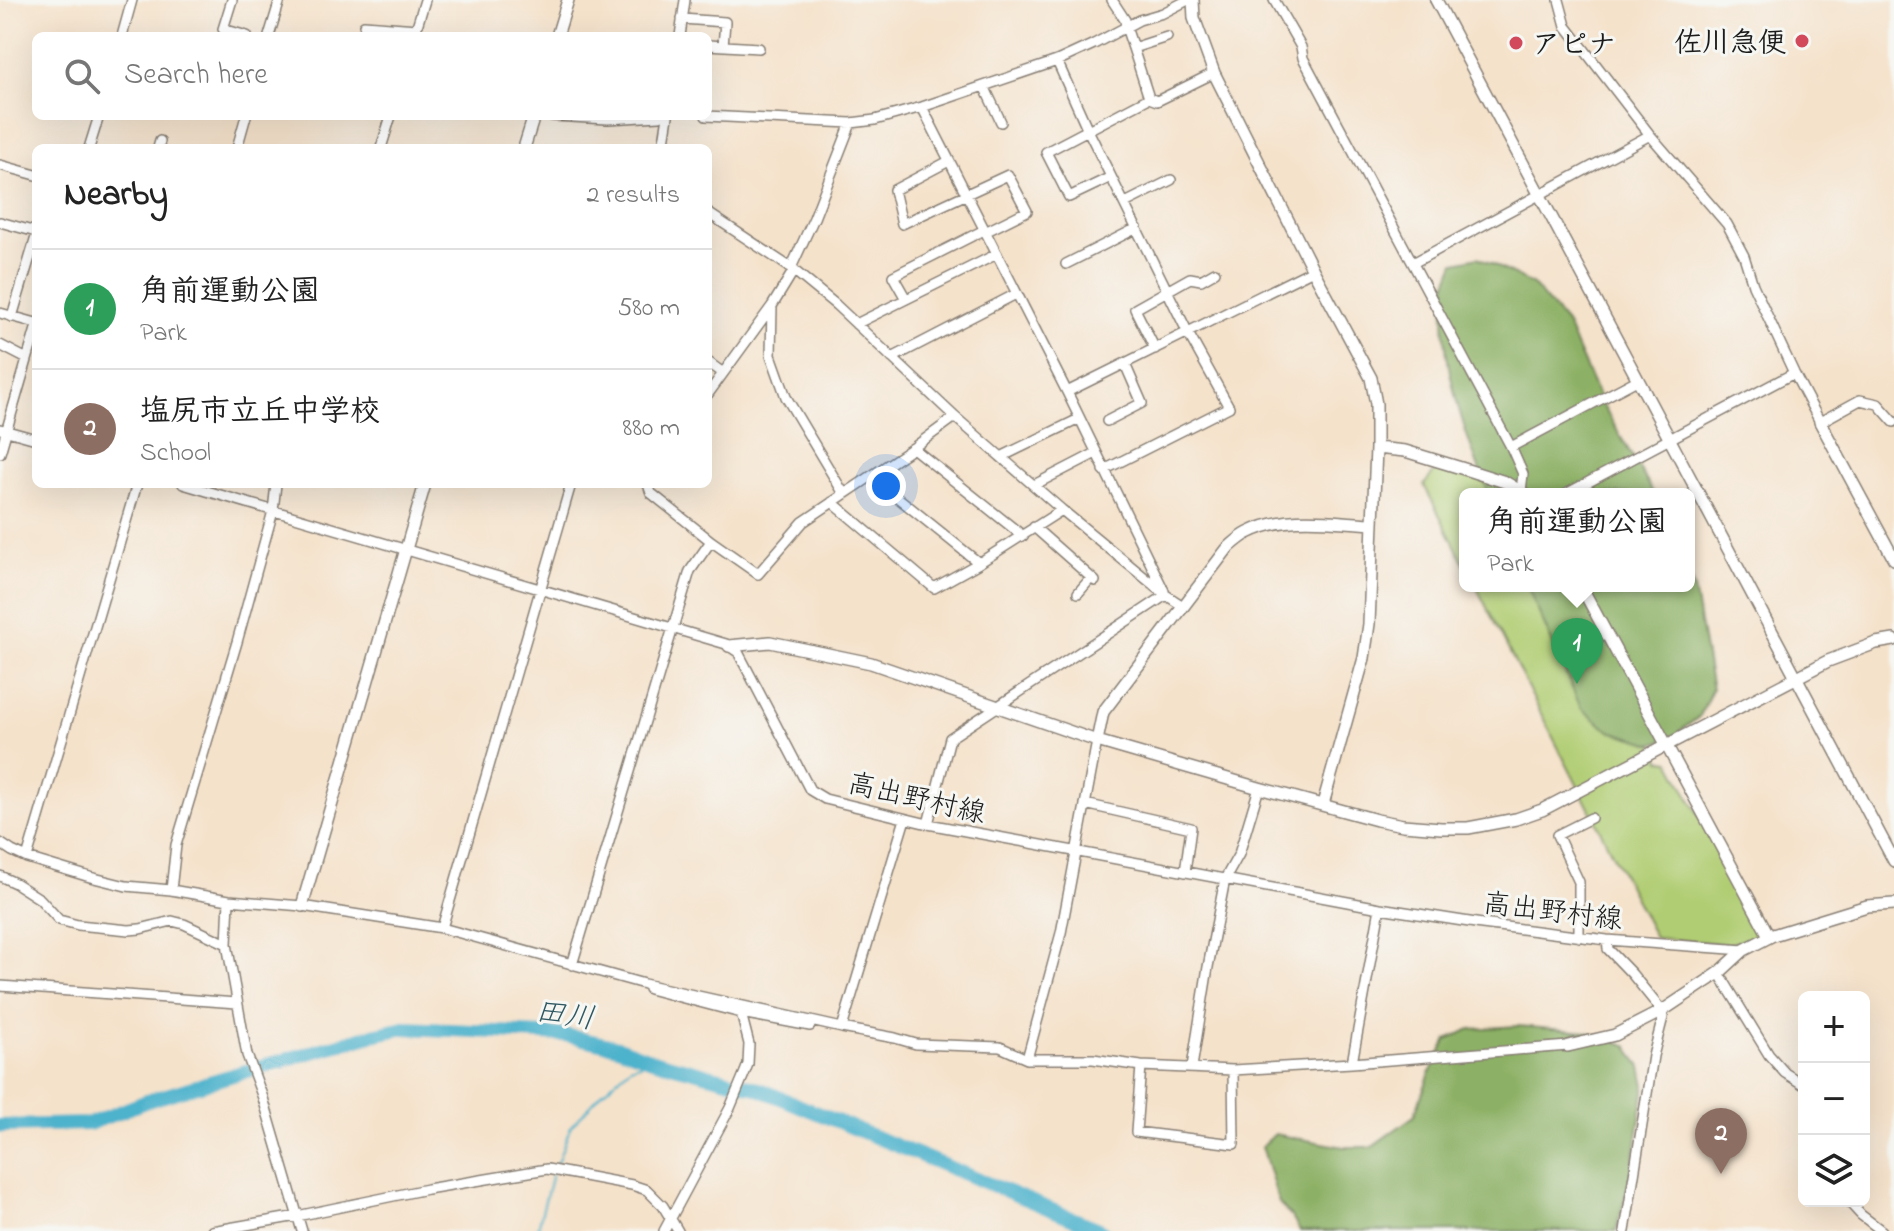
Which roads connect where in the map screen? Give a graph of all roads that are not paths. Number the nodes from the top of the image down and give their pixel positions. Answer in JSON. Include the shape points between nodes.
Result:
{"nodes":[{"id":1,"x":132,"y":0,"type":"edge"},
{"id":2,"x":232,"y":0,"type":"edge"},
{"id":3,"x":280,"y":0,"type":"edge"},
{"id":4,"x":425,"y":0,"type":"edge"},
{"id":5,"x":568,"y":0,"type":"edge"},
{"id":6,"x":685,"y":0,"type":"edge"},
{"id":7,"x":1112,"y":0,"type":"edge"},
{"id":8,"x":1190,"y":0,"type":"edge"},
{"id":9,"x":1274,"y":0,"type":"edge"},
{"id":10,"x":1436,"y":0,"type":"edge"},
{"id":11,"x":1559,"y":0,"type":"edge"},
{"id":12,"x":682,"y":19,"type":"junction"},
{"id":13,"x":364,"y":25,"type":"dead end"},
{"id":14,"x":1126,"y":27,"type":"junction"},
{"id":15,"x":123,"y":32,"type":"edge"},
{"id":16,"x":233,"y":32,"type":"edge"},
{"id":17,"x":270,"y":32,"type":"edge"},
{"id":18,"x":416,"y":32,"type":"edge"},
{"id":19,"x":558,"y":32,"type":"edge"},
{"id":20,"x":680,"y":32,"type":"edge"},
{"id":21,"x":1167,"y":37,"type":"dead end"},
{"id":22,"x":712,"y":45,"type":"edge"},
{"id":23,"x":723,"y":46,"type":"junction"},
{"id":24,"x":759,"y":48,"type":"dead end"},
{"id":25,"x":1133,"y":48,"type":"junction"},
{"id":26,"x":1057,"y":61,"type":"junction"},
{"id":27,"x":1214,"y":73,"type":"junction"},
{"id":28,"x":984,"y":86,"type":"junction"},
{"id":29,"x":1149,"y":98,"type":"junction"},
{"id":30,"x":922,"y":107,"type":"junction"},
{"id":31,"x":712,"y":116,"type":"edge"},
{"id":32,"x":98,"y":120,"type":"edge"},
{"id":33,"x":245,"y":120,"type":"edge"},
{"id":34,"x":390,"y":120,"type":"edge"},
{"id":35,"x":533,"y":120,"type":"edge"},
{"id":36,"x":667,"y":120,"type":"edge"},
{"id":37,"x":1001,"y":122,"type":"dead end"},
{"id":38,"x":851,"y":123,"type":"junction"},
{"id":39,"x":1088,"y":130,"type":"junction"},
{"id":40,"x":1650,"y":135,"type":"junction"},
{"id":41,"x":90,"y":144,"type":"edge"},
{"id":42,"x":238,"y":144,"type":"edge"},
{"id":43,"x":382,"y":144,"type":"edge"},
{"id":44,"x":525,"y":144,"type":"edge"},
{"id":45,"x":664,"y":144,"type":"edge"},
{"id":46,"x":949,"y":161,"type":"junction"},
{"id":47,"x":0,"y":165,"type":"edge"},
{"id":48,"x":32,"y":174,"type":"edge"},
{"id":49,"x":1111,"y":177,"type":"junction"},
{"id":50,"x":1171,"y":180,"type":"dead end"},
{"id":51,"x":966,"y":195,"type":"junction"},
{"id":52,"x":1539,"y":196,"type":"junction"},
{"id":53,"x":1125,"y":203,"type":"junction"},
{"id":54,"x":712,"y":216,"type":"edge"},
{"id":55,"x":0,"y":222,"type":"edge"},
{"id":56,"x":1137,"y":228,"type":"junction"},
{"id":57,"x":985,"y":231,"type":"junction"},
{"id":58,"x":32,"y":234,"type":"edge"},
{"id":59,"x":32,"y":249,"type":"edge"},
{"id":60,"x":997,"y":254,"type":"junction"},
{"id":61,"x":1413,"y":263,"type":"junction"},
{"id":62,"x":1066,"y":264,"type":"dead end"},
{"id":63,"x":793,"y":269,"type":"junction"},
{"id":64,"x":1313,"y":270,"type":"junction"},
{"id":65,"x":1215,"y":272,"type":"dead end"},
{"id":66,"x":1167,"y":290,"type":"junction"},
{"id":67,"x":1016,"y":294,"type":"junction"},
{"id":68,"x":906,"y":299,"type":"junction"},
{"id":69,"x":772,"y":306,"type":"junction"},
{"id":70,"x":0,"y":313,"type":"edge"},
{"id":71,"x":12,"y":317,"type":"junction"},
{"id":72,"x":32,"y":324,"type":"edge"},
{"id":73,"x":856,"y":324,"type":"junction"},
{"id":74,"x":1188,"y":333,"type":"junction"},
{"id":75,"x":32,"y":341,"type":"edge"},
{"id":76,"x":0,"y":345,"type":"edge"},
{"id":77,"x":1155,"y":349,"type":"junction"},
{"id":78,"x":892,"y":358,"type":"junction"},
{"id":79,"x":27,"y":359,"type":"junction"},
{"id":80,"x":1125,"y":364,"type":"junction"},
{"id":81,"x":712,"y":365,"type":"edge"},
{"id":82,"x":723,"y":373,"type":"junction"},
{"id":83,"x":1794,"y":373,"type":"junction"},
{"id":84,"x":1637,"y":380,"type":"junction"},
{"id":85,"x":712,"y":388,"type":"edge"},
{"id":86,"x":1067,"y":392,"type":"junction"},
{"id":87,"x":1890,"y":410,"type":"edge"},
{"id":88,"x":955,"y":417,"type":"junction"},
{"id":89,"x":1079,"y":419,"type":"junction"},
{"id":90,"x":1107,"y":421,"type":"dead end"},
{"id":91,"x":1820,"y":422,"type":"junction"},
{"id":92,"x":1894,"y":422,"type":"edge"},
{"id":93,"x":3,"y":430,"type":"edge"},
{"id":94,"x":32,"y":438,"type":"edge"},
{"id":95,"x":1669,"y":440,"type":"junction"},
{"id":96,"x":1511,"y":447,"type":"junction"},
{"id":97,"x":913,"y":448,"type":"junction"},
{"id":98,"x":1376,"y":448,"type":"junction"},
{"id":99,"x":0,"y":453,"type":"edge"},
{"id":100,"x":1096,"y":453,"type":"junction"},
{"id":101,"x":1001,"y":457,"type":"junction"},
{"id":102,"x":1104,"y":470,"type":"junction"},
{"id":103,"x":871,"y":476,"type":"junction"},
{"id":104,"x":1034,"y":485,"type":"junction"},
{"id":105,"x":136,"y":488,"type":"edge"},
{"id":106,"x":196,"y":488,"type":"edge"},
{"id":107,"x":276,"y":488,"type":"edge"},
{"id":108,"x":424,"y":488,"type":"edge"},
{"id":109,"x":570,"y":488,"type":"edge"},
{"id":110,"x":649,"y":488,"type":"edge"},
{"id":111,"x":1516,"y":488,"type":"edge"},
{"id":112,"x":1523,"y":488,"type":"edge"},
{"id":113,"x":1577,"y":488,"type":"edge"},
{"id":114,"x":1695,"y":488,"type":"edge"},
{"id":115,"x":1695,"y":489,"type":"edge"},
{"id":116,"x":844,"y":494,"type":"junction"},
{"id":117,"x":832,"y":502,"type":"junction"},
{"id":118,"x":1062,"y":510,"type":"junction"},
{"id":119,"x":273,"y":511,"type":"junction"},
{"id":120,"x":1373,"y":524,"type":"junction"},
{"id":121,"x":1034,"y":528,"type":"junction"},
{"id":122,"x":1023,"y":536,"type":"junction"},
{"id":123,"x":711,"y":541,"type":"junction"},
{"id":124,"x":406,"y":548,"type":"junction"},
{"id":125,"x":1894,"y":559,"type":"edge"},
{"id":126,"x":979,"y":563,"type":"junction"},
{"id":127,"x":540,"y":589,"type":"junction"},
{"id":128,"x":1584,"y":592,"type":"edge"},
{"id":129,"x":1078,"y":593,"type":"dead end"},
{"id":130,"x":1166,"y":595,"type":"junction"},
{"id":131,"x":1183,"y":606,"type":"junction"},
{"id":132,"x":672,"y":628,"type":"junction"},
{"id":133,"x":1894,"y":640,"type":"edge"},
{"id":134,"x":729,"y":646,"type":"junction"},
{"id":135,"x":1795,"y":677,"type":"junction"},
{"id":136,"x":998,"y":706,"type":"junction"},
{"id":137,"x":1097,"y":741,"type":"junction"},
{"id":138,"x":1668,"y":746,"type":"junction"},
{"id":139,"x":1259,"y":788,"type":"junction"},
{"id":140,"x":1085,"y":804,"type":"junction"},
{"id":141,"x":1323,"y":804,"type":"junction"},
{"id":142,"x":1591,"y":818,"type":"dead end"},
{"id":143,"x":905,"y":819,"type":"junction"},
{"id":144,"x":928,"y":824,"type":"junction"},
{"id":145,"x":1889,"y":840,"type":"edge"},
{"id":146,"x":0,"y":843,"type":"edge"},
{"id":147,"x":1075,"y":853,"type":"junction"},
{"id":148,"x":27,"y":858,"type":"junction"},
{"id":149,"x":1894,"y":861,"type":"edge"},
{"id":150,"x":1185,"y":872,"type":"junction"},
{"id":151,"x":0,"y":876,"type":"edge"},
{"id":152,"x":1225,"y":879,"type":"junction"},
{"id":153,"x":171,"y":890,"type":"junction"},
{"id":154,"x":229,"y":900,"type":"junction"},
{"id":155,"x":1894,"y":904,"type":"edge"},
{"id":156,"x":302,"y":906,"type":"junction"},
{"id":157,"x":1380,"y":908,"type":"junction"},
{"id":158,"x":442,"y":928,"type":"junction"},
{"id":159,"x":1769,"y":936,"type":"junction"},
{"id":160,"x":1579,"y":937,"type":"junction"},
{"id":161,"x":1607,"y":940,"type":"junction"},
{"id":162,"x":227,"y":944,"type":"junction"},
{"id":163,"x":1744,"y":950,"type":"junction"},
{"id":164,"x":572,"y":965,"type":"junction"},
{"id":165,"x":1719,"y":973,"type":"junction"},
{"id":166,"x":644,"y":984,"type":"junction"},
{"id":167,"x":0,"y":986,"type":"edge"},
{"id":168,"x":237,"y":1003,"type":"junction"},
{"id":169,"x":1662,"y":1011,"type":"junction"},
{"id":170,"x":741,"y":1013,"type":"junction"},
{"id":171,"x":842,"y":1028,"type":"junction"},
{"id":172,"x":1568,"y":1046,"type":"joint"},
{"id":173,"x":1027,"y":1059,"type":"junction"},
{"id":174,"x":1352,"y":1063,"type":"junction"},
{"id":175,"x":1141,"y":1066,"type":"junction"},
{"id":176,"x":1192,"y":1067,"type":"junction"},
{"id":177,"x":1233,"y":1070,"type":"junction"},
{"id":178,"x":1798,"y":1081,"type":"edge"},
{"id":179,"x":1854,"y":1207,"type":"edge"},
{"id":180,"x":297,"y":1216,"type":"junction"},
{"id":181,"x":669,"y":1220,"type":"junction"},
{"id":182,"x":212,"y":1231,"type":"edge"},
{"id":183,"x":302,"y":1231,"type":"edge"},
{"id":184,"x":664,"y":1231,"type":"edge"},
{"id":185,"x":678,"y":1231,"type":"edge"},
{"id":186,"x":1625,"y":1231,"type":"edge"},
{"id":187,"x":1882,"y":1231,"type":"edge"}],
"edges":[{"from":1,"to":15,"type":"street"},
{"from":2,"to":16,"type":"street","via":[[223,29]]},
{"from":3,"to":17,"type":"street"},
{"from":4,"to":18,"type":"street"},
{"from":5,"to":19,"type":"street"},
{"from":6,"to":12,"type":"street"},
{"from":7,"to":14,"type":"street"},
{"from":8,"to":14,"type":"street"},
{"from":8,"to":27,"type":"street"},
{"from":9,"to":61,"type":"street"},
{"from":10,"to":52,"type":"street"},
{"from":11,"to":40,"type":"street","via":[[1566,26]]},
{"from":12,"to":20,"type":"street"},
{"from":12,"to":23,"type":"street","via":[[725,22]]},
{"from":13,"to":18,"type":"street"},
{"from":14,"to":25,"type":"street"},
{"from":14,"to":26,"type":"street"},
{"from":21,"to":25,"type":"street"},
{"from":22,"to":23,"type":"street"},
{"from":23,"to":24,"type":"street"},
{"from":25,"to":29,"type":"street"},
{"from":26,"to":28,"type":"street"},
{"from":26,"to":39,"type":"street"},
{"from":27,"to":29,"type":"street","via":[[1157,101]]},
{"from":27,"to":64,"type":"street"},
{"from":28,"to":30,"type":"street"},
{"from":28,"to":37,"type":"street"},
{"from":29,"to":39,"type":"street"},
{"from":30,"to":38,"type":"street"},
{"from":30,"to":46,"type":"street"},
{"from":31,"to":38,"type":"street"},
{"from":32,"to":41,"type":"street"},
{"from":33,"to":42,"type":"street"},
{"from":34,"to":43,"type":"street"},
{"from":35,"to":44,"type":"street"},
{"from":36,"to":45,"type":"street"},
{"from":38,"to":63,"type":"street"},
{"from":39,"to":49,"type":"street"},
{"from":39,"to":49,"type":"street","via":[[1046,152],[1069,197]]},
{"from":40,"to":52,"type":"street"},
{"from":40,"to":83,"type":"street","via":[[1727,224]]},
{"from":46,"to":51,"type":"street"},
{"from":46,"to":51,"type":"street","via":[[894,190],[902,224]]},
{"from":47,"to":48,"type":"street"},
{"from":49,"to":53,"type":"street"},
{"from":50,"to":53,"type":"street"},
{"from":51,"to":57,"type":"street"},
{"from":51,"to":57,"type":"street","via":[[1008,175],[1027,211]]},
{"from":52,"to":61,"type":"street"},
{"from":52,"to":84,"type":"street"},
{"from":53,"to":56,"type":"street"},
{"from":54,"to":63,"type":"street"},
{"from":55,"to":58,"type":"street"},
{"from":56,"to":62,"type":"street"},
{"from":56,"to":66,"type":"street"},
{"from":57,"to":60,"type":"street"},
{"from":57,"to":68,"type":"street","via":[[893,276]]},
{"from":59,"to":71,"type":"street"},
{"from":60,"to":67,"type":"street"},
{"from":60,"to":68,"type":"street"},
{"from":61,"to":96,"type":"street"},
{"from":63,"to":69,"type":"street"},
{"from":63,"to":73,"type":"street"},
{"from":64,"to":74,"type":"street"},
{"from":64,"to":98,"type":"street","via":[[1371,378]]},
{"from":65,"to":66,"type":"street"},
{"from":66,"to":74,"type":"street"},
{"from":66,"to":77,"type":"street","via":[[1135,309]]},
{"from":67,"to":78,"type":"street"},
{"from":67,"to":86,"type":"street"},
{"from":68,"to":73,"type":"street"},
{"from":69,"to":82,"type":"street"},
{"from":69,"to":116,"type":"street","via":[[771,355],[786,397]]},
{"from":70,"to":71,"type":"street"},
{"from":71,"to":72,"type":"street"},
{"from":73,"to":78,"type":"street"},
{"from":74,"to":77,"type":"street"},
{"from":74,"to":102,"type":"street","via":[[1229,407]]},
{"from":75,"to":79,"type":"street"},
{"from":76,"to":79,"type":"street"},
{"from":77,"to":80,"type":"street"},
{"from":78,"to":88,"type":"street"},
{"from":79,"to":93,"type":"street"},
{"from":80,"to":86,"type":"street"},
{"from":80,"to":90,"type":"street","via":[[1142,403]]},
{"from":81,"to":82,"type":"street"},
{"from":82,"to":85,"type":"street"},
{"from":83,"to":91,"type":"street"},
{"from":83,"to":95,"type":"street"},
{"from":84,"to":95,"type":"street"},
{"from":84,"to":96,"type":"street"},
{"from":86,"to":89,"type":"street"},
{"from":87,"to":91,"type":"street","via":[[1860,400]]},
{"from":87,"to":92,"type":"street"},
{"from":88,"to":97,"type":"street"},
{"from":88,"to":101,"type":"street"},
{"from":89,"to":100,"type":"street"},
{"from":89,"to":101,"type":"street"},
{"from":91,"to":125,"type":"street"},
{"from":93,"to":94,"type":"street"},
{"from":93,"to":99,"type":"street"},
{"from":95,"to":113,"type":"street"},
{"from":95,"to":114,"type":"street"},
{"from":96,"to":112,"type":"street"},
{"from":97,"to":103,"type":"street"},
{"from":97,"to":122,"type":"street"},
{"from":98,"to":111,"type":"street","via":[[1405,451]]},
{"from":98,"to":120,"type":"street"},
{"from":100,"to":102,"type":"street"},
{"from":100,"to":104,"type":"street"},
{"from":101,"to":104,"type":"street"},
{"from":102,"to":130,"type":"street"},
{"from":103,"to":116,"type":"street"},
{"from":103,"to":126,"type":"street"},
{"from":104,"to":118,"type":"street"},
{"from":105,"to":148,"type":"street"},
{"from":106,"to":119,"type":"street"},
{"from":107,"to":119,"type":"street"},
{"from":108,"to":124,"type":"street"},
{"from":109,"to":127,"type":"street"},
{"from":110,"to":123,"type":"street"},
{"from":115,"to":135,"type":"street"},
{"from":116,"to":117,"type":"street"},
{"from":117,"to":123,"type":"street","via":[[803,522],[758,574]]},
{"from":117,"to":126,"type":"street","via":[[934,588]]},
{"from":118,"to":121,"type":"street"},
{"from":118,"to":130,"type":"street"},
{"from":119,"to":124,"type":"street"},
{"from":119,"to":153,"type":"street","via":[[176,845]]},
{"from":120,"to":131,"type":"street","via":[[1292,520],[1246,534],[1227,549]]},
{"from":120,"to":141,"type":"street","via":[[1364,658]]},
{"from":121,"to":122,"type":"street"},
{"from":121,"to":129,"type":"street","via":[[1093,580]]},
{"from":122,"to":126,"type":"street"},
{"from":123,"to":132,"type":"street","via":[[690,571]]},
{"from":124,"to":127,"type":"street"},
{"from":124,"to":156,"type":"street"},
{"from":127,"to":132,"type":"street"},
{"from":127,"to":158,"type":"street"},
{"from":128,"to":138,"type":"street"},
{"from":130,"to":131,"type":"street"},
{"from":130,"to":136,"type":"street"},
{"from":131,"to":137,"type":"street","via":[[1103,712]]},
{"from":132,"to":134,"type":"street"},
{"from":132,"to":164,"type":"street"},
{"from":133,"to":135,"type":"street"},
{"from":134,"to":136,"type":"street","via":[[770,642],[871,663]]},
{"from":134,"to":143,"type":"street","name":"高出野村線","via":[[738,652],[810,790],[825,799]]},
{"from":135,"to":138,"type":"street"},
{"from":135,"to":145,"type":"street"},
{"from":136,"to":137,"type":"street"},
{"from":136,"to":144,"type":"street","via":[[950,738]]},
{"from":137,"to":139,"type":"street"},
{"from":137,"to":140,"type":"street"},
{"from":138,"to":141,"type":"street","via":[[1542,810],[1468,828],[1403,825]]},
{"from":138,"to":159,"type":"street"},
{"from":139,"to":141,"type":"street"},
{"from":139,"to":152,"type":"street","via":[[1239,854]]},
{"from":140,"to":147,"type":"street"},
{"from":140,"to":150,"type":"street","via":[[1191,828]]},
{"from":142,"to":160,"type":"street","via":[[1557,835],[1579,882]]},
{"from":143,"to":144,"type":"street","name":"高出野村線"},
{"from":143,"to":171,"type":"street"},
{"from":144,"to":147,"type":"street","name":"高出野村線"},
{"from":145,"to":149,"type":"street"},
{"from":146,"to":148,"type":"street"},
{"from":147,"to":150,"type":"street","name":"高出野村線"},
{"from":147,"to":173,"type":"street","via":[[1061,933]]},
{"from":148,"to":153,"type":"street","via":[[126,886]]},
{"from":150,"to":152,"type":"street","name":"高出野村線"},
{"from":151,"to":162,"type":"street","via":[[40,899],[59,920],[129,930],[172,921]]},
{"from":152,"to":157,"type":"street","name":"高出野村線"},
{"from":152,"to":176,"type":"street"},
{"from":153,"to":154,"type":"street"},
{"from":154,"to":156,"type":"street"},
{"from":154,"to":162,"type":"street"},
{"from":155,"to":159,"type":"street","via":[[1867,906]]},
{"from":156,"to":158,"type":"street"},
{"from":157,"to":160,"type":"street","name":"高出野村線"},
{"from":157,"to":174,"type":"street"},
{"from":158,"to":164,"type":"street"},
{"from":159,"to":163,"type":"street"},
{"from":160,"to":161,"type":"street","name":"高出野村線"},
{"from":161,"to":163,"type":"street","name":"高出野村線"},
{"from":161,"to":169,"type":"street","via":[[1608,949]]},
{"from":162,"to":168,"type":"street"},
{"from":163,"to":165,"type":"street"},
{"from":164,"to":166,"type":"street"},
{"from":165,"to":169,"type":"street"},
{"from":165,"to":178,"type":"street","via":[[1769,1055]]},
{"from":166,"to":170,"type":"street"},
{"from":166,"to":171,"type":"street"},
{"from":167,"to":168,"type":"street"},
{"from":168,"to":180,"type":"street","via":[[248,1058]]},
{"from":169,"to":172,"type":"street","via":[[1615,1035]]},
{"from":169,"to":186,"type":"street"},
{"from":170,"to":171,"type":"street"},
{"from":170,"to":181,"type":"street","via":[[748,1064]]},
{"from":171,"to":173,"type":"street","via":[[916,1044],[1000,1047]]},
{"from":172,"to":174,"type":"street"},
{"from":173,"to":175,"type":"street","via":[[1093,1059]]},
{"from":174,"to":177,"type":"street"},
{"from":175,"to":176,"type":"street"},
{"from":175,"to":177,"type":"street","via":[[1136,1132],[1234,1144]]},
{"from":176,"to":177,"type":"street"},
{"from":179,"to":187,"type":"street"},
{"from":180,"to":181,"type":"street","via":[[547,1169],[647,1190]]},
{"from":180,"to":182,"type":"street"},
{"from":180,"to":183,"type":"street"},
{"from":181,"to":184,"type":"street"},
{"from":181,"to":185,"type":"street"}]}
